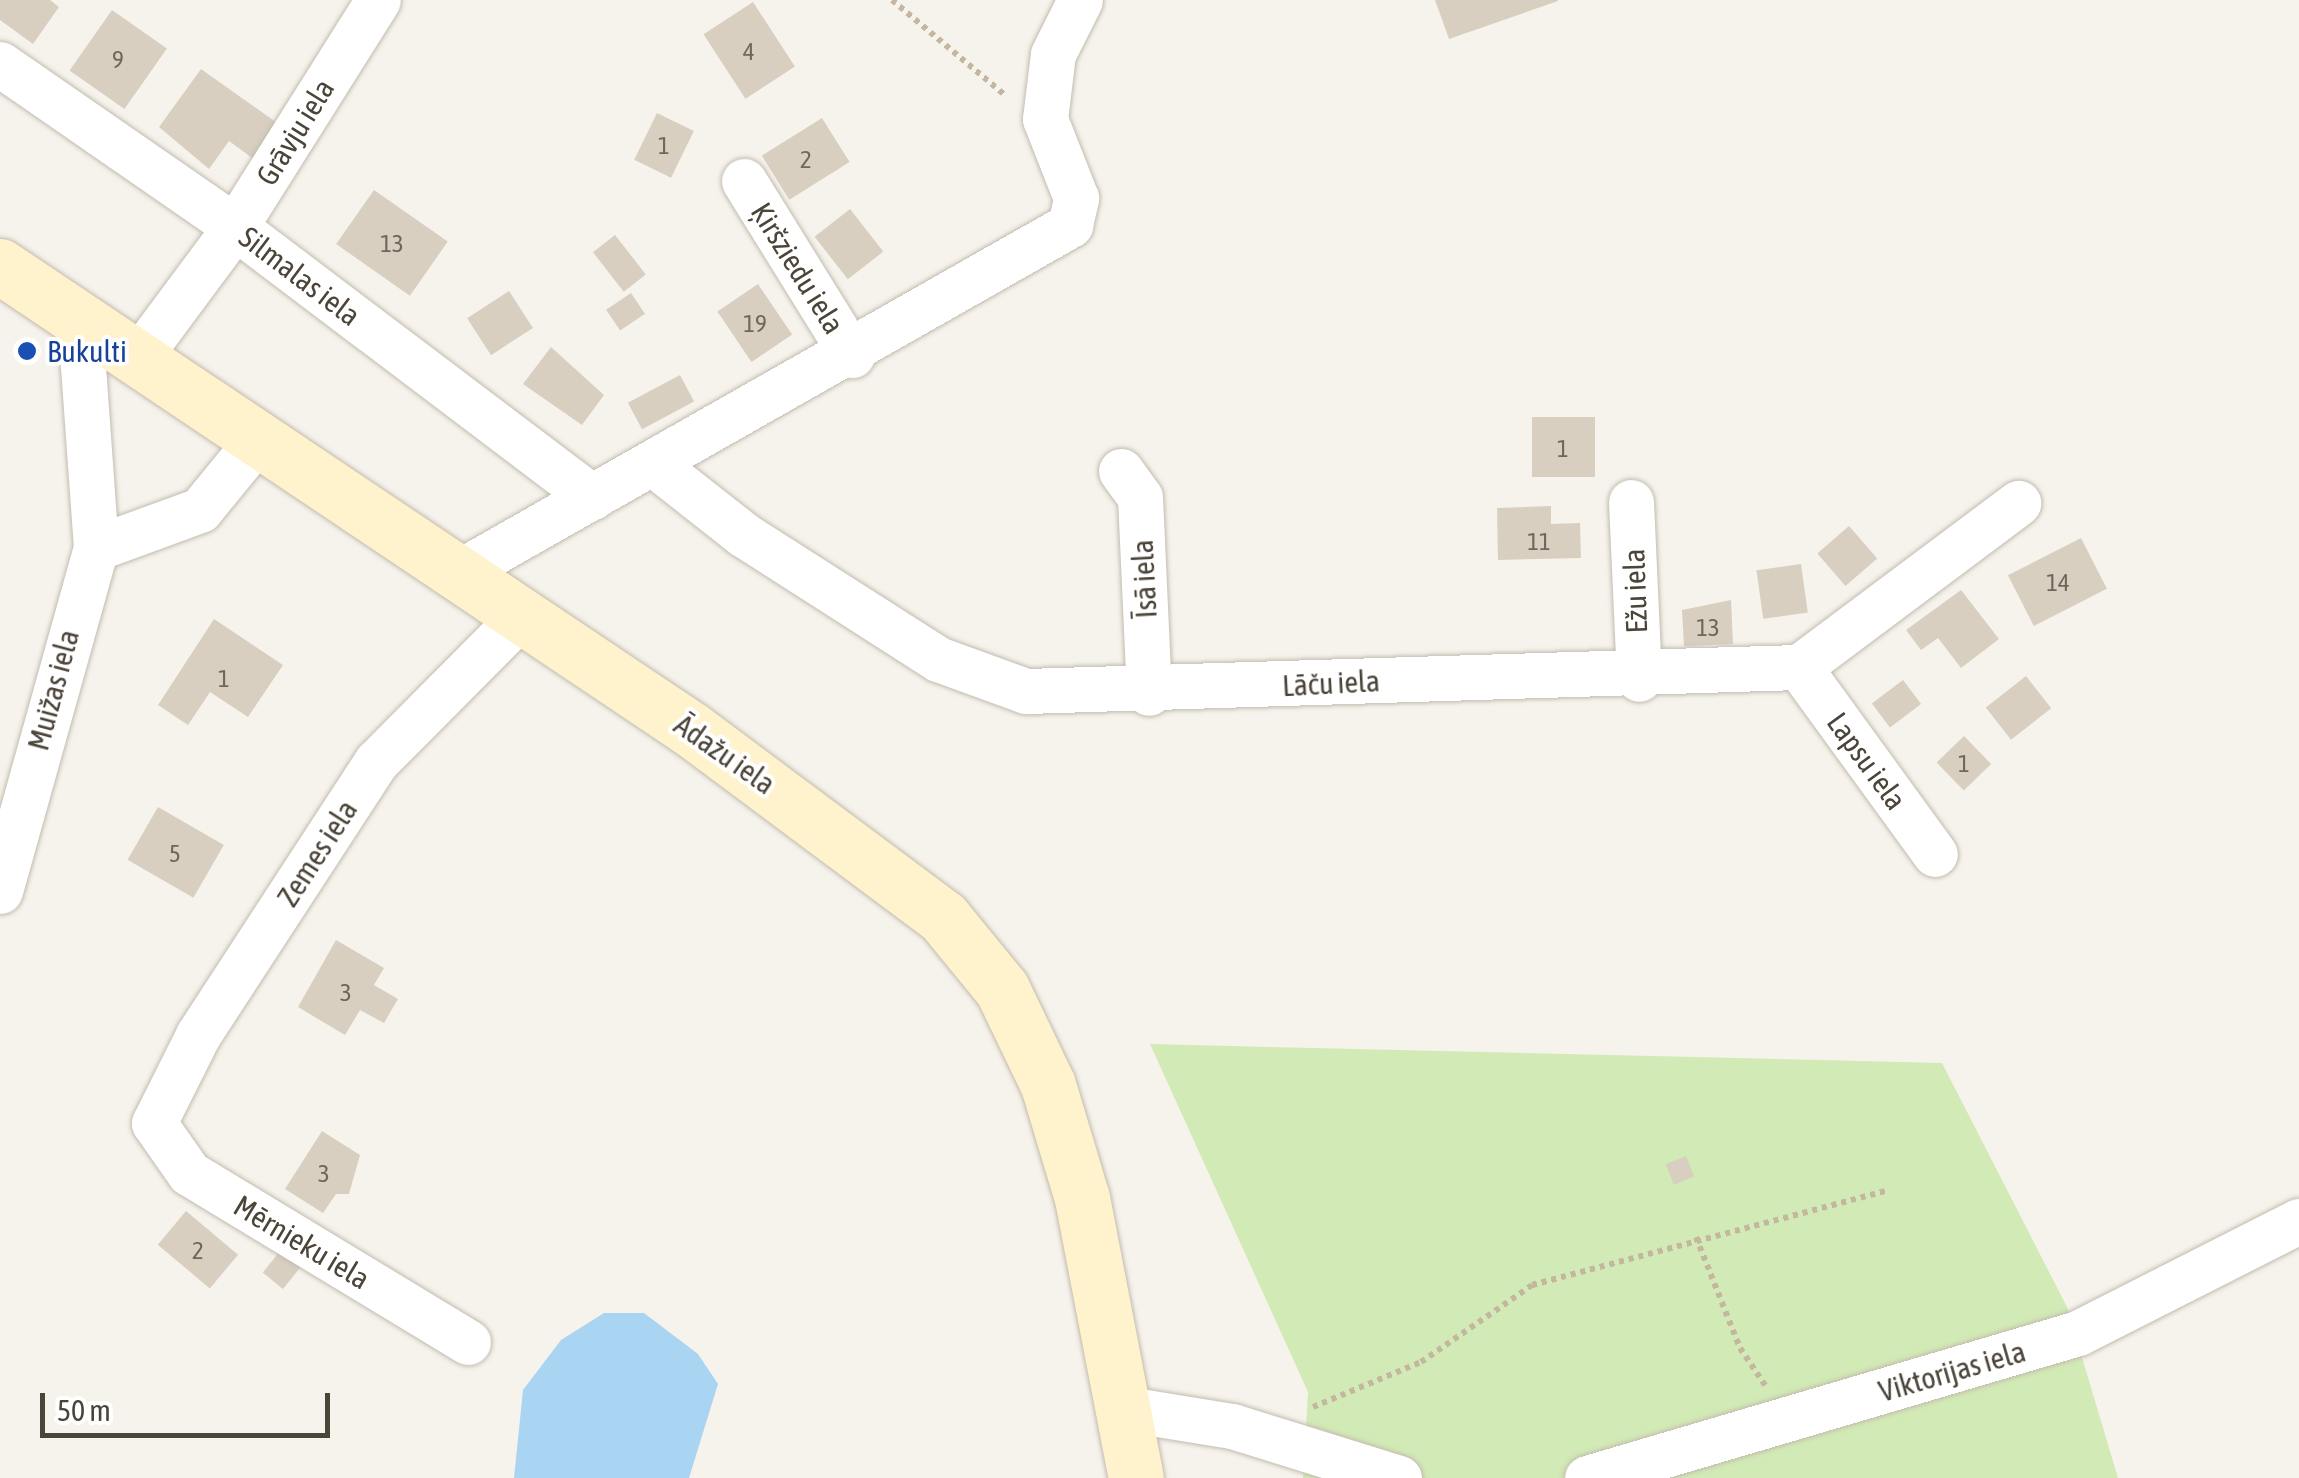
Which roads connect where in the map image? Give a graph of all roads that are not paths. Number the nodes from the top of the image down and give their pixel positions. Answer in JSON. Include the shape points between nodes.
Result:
{"nodes":[{"id":1,"x":378,"y":0,"type":"edge"},
{"id":2,"x":1080,"y":0,"type":"edge"},
{"id":3,"x":0,"y":64,"type":"edge"},
{"id":4,"x":744,"y":181,"type":"dead end"},
{"id":5,"x":235,"y":226,"type":"junction"},
{"id":6,"x":0,"y":266,"type":"edge"},
{"id":7,"x":80,"y":322,"type":"junction"},
{"id":8,"x":852,"y":354,"type":"junction"},
{"id":9,"x":137,"y":359,"type":"junction"},
{"id":10,"x":259,"y":438,"type":"junction"},
{"id":11,"x":655,"y":465,"type":"junction"},
{"id":12,"x":1121,"y":471,"type":"dead end"},
{"id":13,"x":592,"y":497,"type":"junction"},
{"id":14,"x":1631,"y":502,"type":"dead end"},
{"id":15,"x":2018,"y":503,"type":"dead end"},
{"id":16,"x":96,"y":548,"type":"junction"},
{"id":17,"x":458,"y":572,"type":"junction"},
{"id":18,"x":522,"y":616,"type":"junction"},
{"id":19,"x":1798,"y":667,"type":"junction"},
{"id":20,"x":1638,"y":678,"type":"junction"},
{"id":21,"x":1149,"y":692,"type":"junction"},
{"id":22,"x":6,"y":844,"type":"edge"},
{"id":23,"x":1936,"y":854,"type":"dead end"},
{"id":24,"x":0,"y":891,"type":"edge"},
{"id":25,"x":154,"y":1123,"type":"joint"},
{"id":26,"x":2299,"y":1221,"type":"edge"},
{"id":27,"x":468,"y":1342,"type":"dead end"},
{"id":28,"x":1127,"y":1409,"type":"junction"},
{"id":29,"x":1136,"y":1478,"type":"edge"},
{"id":30,"x":1399,"y":1478,"type":"edge"},
{"id":31,"x":1587,"y":1478,"type":"edge"}],
"edges":[{"from":1,"to":5,"type":"street","name":"Grāvju iela"},
{"from":2,"to":8,"type":"street","via":[[1053,54],[1045,119],[1076,198],[1070,225]]},
{"from":3,"to":5,"type":"street","name":"Silmalas iela"},
{"from":4,"to":8,"type":"street","name":"Ķiršziedu iela"},
{"from":5,"to":9,"type":"street","name":"Grāvju iela"},
{"from":5,"to":13,"type":"street","name":"Silmalas iela"},
{"from":6,"to":7,"type":"street","name":"Ādažu iela"},
{"from":7,"to":9,"type":"street","name":"Ādažu iela"},
{"from":7,"to":16,"type":"street","name":"Muižas iela"},
{"from":8,"to":11,"type":"street"},
{"from":9,"to":10,"type":"street","name":"Ādažu iela"},
{"from":10,"to":16,"type":"street","via":[[200,510]]},
{"from":10,"to":17,"type":"street","name":"Ādažu iela"},
{"from":11,"to":13,"type":"street"},
{"from":11,"to":21,"type":"street","name":"Lāču iela","via":[[744,535],[938,658],[1026,691]]},
{"from":12,"to":21,"type":"street","name":"Īsā iela","via":[[1140,497]]},
{"from":13,"to":17,"type":"street"},
{"from":14,"to":20,"type":"street","name":"Ežu iela"},
{"from":15,"to":19,"type":"street"},
{"from":16,"to":22,"type":"street","name":"Muižas iela"},
{"from":17,"to":18,"type":"street","name":"Ādažu iela"},
{"from":18,"to":25,"type":"street","name":"Zemes iela","via":[[376,762],[198,1035]]},
{"from":18,"to":28,"type":"street","name":"Ādažu iela","via":[[943,918],[1002,989],[1054,1104]]},
{"from":19,"to":20,"type":"street","name":"Lāču iela"},
{"from":19,"to":23,"type":"street","name":"Lapsu iela"},
{"from":20,"to":21,"type":"street","name":"Lāču iela"},
{"from":22,"to":24,"type":"street","name":"Muižas iela"},
{"from":25,"to":27,"type":"street","name":"Mērnieku iela","via":[[189,1174]]},
{"from":26,"to":31,"type":"street","name":"Viktorijas iela","via":[[2134,1312]]},
{"from":28,"to":29,"type":"street","name":"Ādažu iela"},
{"from":28,"to":30,"type":"street","via":[[1232,1426]]}]}
